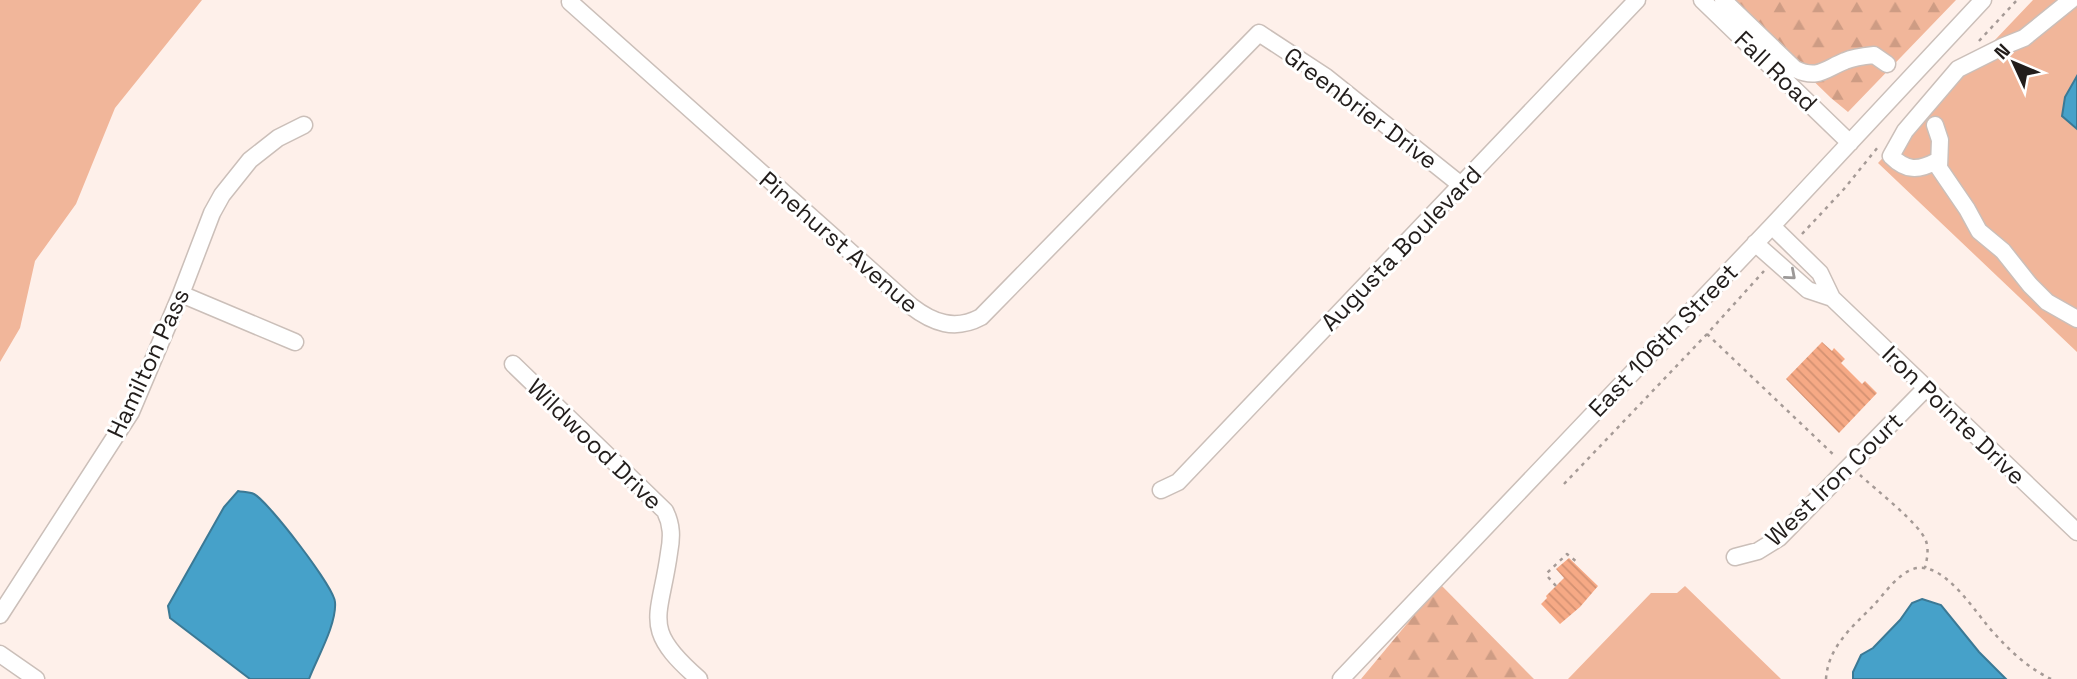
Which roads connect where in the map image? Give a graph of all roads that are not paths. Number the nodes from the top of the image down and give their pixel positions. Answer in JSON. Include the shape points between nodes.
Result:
{"nodes":[{"id":1,"x":1637,"y":0,"type":"edge"},
{"id":2,"x":1702,"y":0,"type":"edge"},
{"id":3,"x":1723,"y":0,"type":"edge"},
{"id":4,"x":1983,"y":0,"type":"edge"},
{"id":5,"x":2071,"y":0,"type":"edge"},
{"id":6,"x":570,"y":2,"type":"dead end"},
{"id":7,"x":1259,"y":33,"type":"joint"},
{"id":8,"x":1887,"y":64,"type":"dead end"},
{"id":9,"x":304,"y":125,"type":"dead end"},
{"id":10,"x":1935,"y":125,"type":"dead end"},
{"id":11,"x":1853,"y":139,"type":"junction"},
{"id":12,"x":1937,"y":161,"type":"junction"},
{"id":13,"x":1461,"y":185,"type":"junction"},
{"id":14,"x":1772,"y":226,"type":"junction"},
{"id":15,"x":1755,"y":243,"type":"junction"},
{"id":16,"x":181,"y":294,"type":"junction"},
{"id":17,"x":1832,"y":298,"type":"junction"},
{"id":18,"x":2077,"y":318,"type":"edge"},
{"id":19,"x":295,"y":342,"type":"dead end"},
{"id":20,"x":513,"y":364,"type":"dead end"},
{"id":21,"x":1926,"y":389,"type":"junction"},
{"id":22,"x":1161,"y":490,"type":"dead end"},
{"id":23,"x":2077,"y":532,"type":"edge"},
{"id":24,"x":1735,"y":557,"type":"dead end"},
{"id":25,"x":0,"y":615,"type":"edge"},
{"id":26,"x":0,"y":654,"type":"edge"},
{"id":27,"x":36,"y":679,"type":"edge"},
{"id":28,"x":699,"y":679,"type":"edge"},
{"id":29,"x":1340,"y":679,"type":"edge"}],
"edges":[{"from":1,"to":13,"type":"street","name":"Augusta Boulevard"},
{"from":2,"to":11,"type":"street","name":"Fall Road"},
{"from":3,"to":8,"type":"street","via":[[1795,69],[1806,74],[1874,55]]},
{"from":4,"to":11,"type":"street","name":"East 106th Street"},
{"from":5,"to":12,"type":"street","via":[[2024,38],[1958,69],[1883,152],[1910,169]]},
{"from":6,"to":7,"type":"street","name":"Pinehurst Avenue","via":[[911,306],[934,320],[961,326],[981,317]]},
{"from":7,"to":13,"type":"street","name":"Greenbrier Drive","via":[[1326,76]]},
{"from":9,"to":16,"type":"street","name":"Hamilton Pass","via":[[278,138],[236,176],[212,213]]},
{"from":10,"to":12,"type":"street","via":[[1940,139]]},
{"from":11,"to":14,"type":"street","name":"East 106th Street"},
{"from":12,"to":18,"type":"street","via":[[1979,231],[2047,302]]},
{"from":13,"to":22,"type":"street","name":"Augusta Boulevard","via":[[1178,482]]},
{"from":14,"to":15,"type":"street","name":"East 106th Street"},
{"from":14,"to":17,"type":"street","name":"Iron Pointe Drive","via":[[1820,273]]},
{"from":15,"to":17,"type":"street","name":"Iron Pointe Drive","one_way":true,"via":[[1808,290]]},
{"from":15,"to":29,"type":"street","name":"East 106th Street"},
{"from":16,"to":19,"type":"street"},
{"from":16,"to":25,"type":"street","name":"Hamilton Pass","via":[[131,412]]},
{"from":17,"to":21,"type":"street","name":"Iron Pointe Drive"},
{"from":20,"to":28,"type":"street","name":"Wildwood Drive","via":[[665,510],[672,538],[657,619],[673,655]]},
{"from":21,"to":23,"type":"street","name":"Iron Pointe Drive"},
{"from":21,"to":24,"type":"street","name":"West Iron Court","via":[[1779,538],[1758,551]]},
{"from":26,"to":27,"type":"street"}]}
